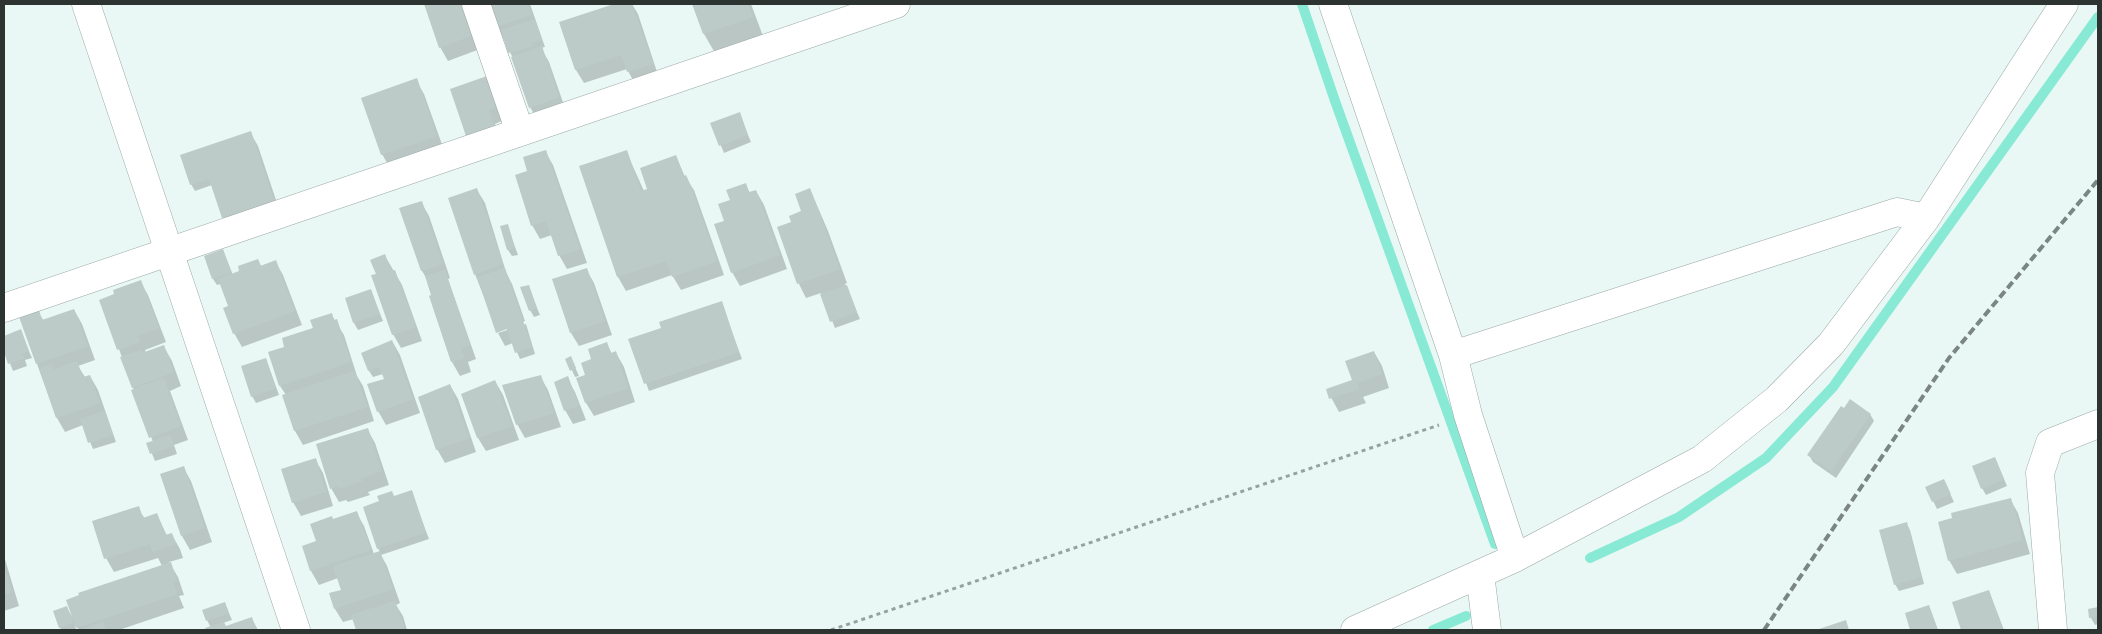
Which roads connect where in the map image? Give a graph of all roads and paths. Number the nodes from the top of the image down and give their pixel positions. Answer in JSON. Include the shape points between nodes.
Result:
{"nodes":[{"id":1,"x":86,"y":4,"type":"edge"},
{"id":2,"x":476,"y":4,"type":"edge"},
{"id":3,"x":896,"y":4,"type":"edge"},
{"id":4,"x":1333,"y":4,"type":"edge"},
{"id":5,"x":2064,"y":4,"type":"edge"},
{"id":6,"x":520,"y":132,"type":"junction"},
{"id":7,"x":1926,"y":218,"type":"junction"},
{"id":8,"x":170,"y":251,"type":"junction"},
{"id":9,"x":4,"y":308,"type":"edge"},
{"id":10,"x":1453,"y":355,"type":"junction"},
{"id":11,"x":1468,"y":415,"type":"junction"},
{"id":12,"x":2098,"y":424,"type":"edge"},
{"id":13,"x":1515,"y":558,"type":"junction"},
{"id":14,"x":1480,"y":574,"type":"junction"},
{"id":15,"x":296,"y":630,"type":"edge"},
{"id":16,"x":831,"y":630,"type":"edge"},
{"id":17,"x":1355,"y":630,"type":"edge"},
{"id":18,"x":1487,"y":630,"type":"edge"},
{"id":19,"x":2053,"y":630,"type":"edge"}],
"edges":[{"from":1,"to":8,"type":"street"},
{"from":2,"to":6,"type":"street"},
{"from":3,"to":6,"type":"street"},
{"from":4,"to":10,"type":"street"},
{"from":5,"to":7,"type":"street"},
{"from":6,"to":8,"type":"street"},
{"from":7,"to":10,"type":"street","via":[[1897,212]]},
{"from":7,"to":13,"type":"street","via":[[1830,344],[1777,399],[1702,459]]},
{"from":8,"to":9,"type":"street"},
{"from":8,"to":15,"type":"street"},
{"from":10,"to":11,"type":"street"},
{"from":11,"to":13,"type":"street"},
{"from":11,"to":16,"type":"path"},
{"from":12,"to":19,"type":"street","via":[[2050,443],[2040,473]]},
{"from":13,"to":14,"type":"street"},
{"from":14,"to":17,"type":"street"},
{"from":14,"to":18,"type":"street"}]}
